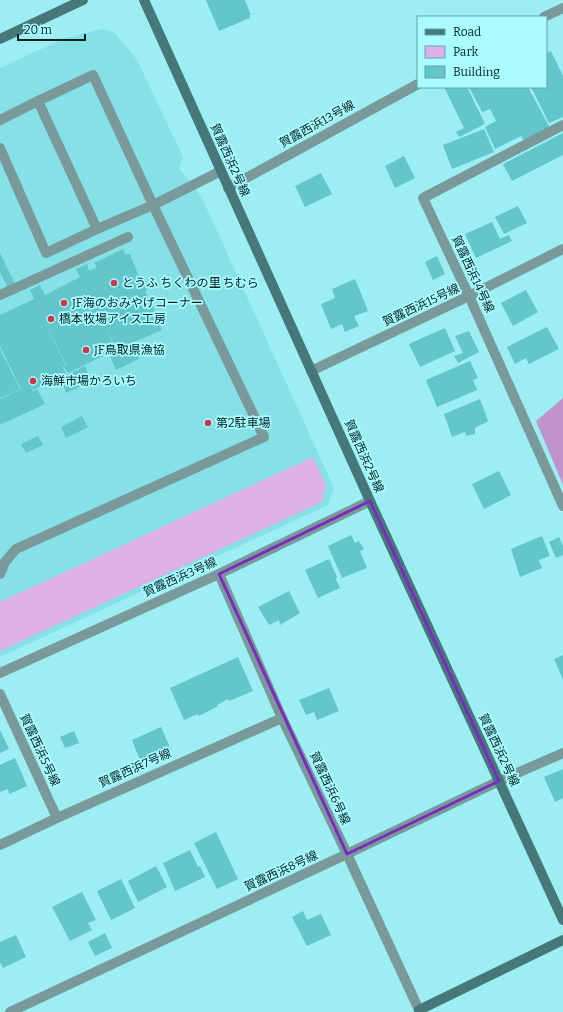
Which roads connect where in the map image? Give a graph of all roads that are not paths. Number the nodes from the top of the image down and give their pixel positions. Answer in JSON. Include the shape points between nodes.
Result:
{"nodes":[{"id":1,"x":83,"y":0,"type":"edge"},
{"id":2,"x":144,"y":0,"type":"edge"},
{"id":3,"x":563,"y":8,"type":"edge"},
{"id":4,"x":546,"y":16,"type":"edge"},
{"id":5,"x":0,"y":39,"type":"edge"},
{"id":6,"x":417,"y":85,"type":"edge"},
{"id":7,"x":38,"y":101,"type":"junction"},
{"id":8,"x":0,"y":120,"type":"edge"},
{"id":9,"x":563,"y":125,"type":"edge"},
{"id":10,"x":0,"y":148,"type":"edge"},
{"id":11,"x":221,"y":171,"type":"junction"},
{"id":12,"x":228,"y":188,"type":"junction"},
{"id":13,"x":152,"y":204,"type":"junction"},
{"id":14,"x":98,"y":229,"type":"junction"},
{"id":15,"x":128,"y":237,"type":"dead end"},
{"id":16,"x":563,"y":249,"type":"edge"},
{"id":17,"x":0,"y":295,"type":"edge"},
{"id":18,"x":470,"y":296,"type":"junction"},
{"id":19,"x":311,"y":371,"type":"junction"},
{"id":20,"x":370,"y":500,"type":"junction"},
{"id":21,"x":563,"y":506,"type":"edge"},
{"id":22,"x":0,"y":574,"type":"edge"},
{"id":23,"x":219,"y":574,"type":"junction"},
{"id":24,"x":0,"y":673,"type":"edge"},
{"id":25,"x":0,"y":694,"type":"edge"},
{"id":26,"x":282,"y":718,"type":"junction"},
{"id":27,"x":563,"y":753,"type":"edge"},
{"id":28,"x":499,"y":781,"type":"junction"},
{"id":29,"x":57,"y":818,"type":"junction"},
{"id":30,"x":0,"y":844,"type":"edge"},
{"id":31,"x":347,"y":854,"type":"junction"},
{"id":32,"x":563,"y":920,"type":"edge"},
{"id":33,"x":563,"y":940,"type":"edge"},
{"id":34,"x":417,"y":1011,"type":"edge"},
{"id":35,"x":10,"y":1012,"type":"edge"}],
"edges":[{"from":1,"to":5,"type":"street"},
{"from":2,"to":11,"type":"street","name":"賀露西浜2号線"},
{"from":3,"to":4,"type":"street"},
{"from":6,"to":12,"type":"street","name":"賀露西浜13号線"},
{"from":7,"to":8,"type":"street"},
{"from":7,"to":13,"type":"street","via":[[93,75]]},
{"from":7,"to":14,"type":"street"},
{"from":9,"to":18,"type":"street","name":"賀露西浜14号線","via":[[423,198]]},
{"from":10,"to":14,"type":"street","via":[[46,253]]},
{"from":11,"to":12,"type":"street","name":"賀露西浜2号線"},
{"from":11,"to":13,"type":"street"},
{"from":12,"to":19,"type":"street","name":"賀露西浜2号線"},
{"from":13,"to":14,"type":"street"},
{"from":13,"to":22,"type":"street","via":[[264,437],[16,549],[5,562]]},
{"from":15,"to":17,"type":"street"},
{"from":16,"to":18,"type":"street","name":"賀露西浜15号線"},
{"from":18,"to":19,"type":"street","name":"賀露西浜15号線"},
{"from":18,"to":21,"type":"street","name":"賀露西浜14号線"},
{"from":19,"to":20,"type":"street","name":"賀露西浜2号線"},
{"from":20,"to":23,"type":"street","name":"賀露西浜3号線"},
{"from":20,"to":28,"type":"street","name":"賀露西浜2号線"},
{"from":23,"to":24,"type":"street","name":"賀露西浜3号線"},
{"from":23,"to":26,"type":"street","name":"賀露西浜6号線"},
{"from":25,"to":29,"type":"street","name":"賀露西浜5号線"},
{"from":26,"to":29,"type":"street","name":"賀露西浜7号線"},
{"from":26,"to":31,"type":"street","name":"賀露西浜6号線"},
{"from":27,"to":28,"type":"street","name":"賀露西浜8号線"},
{"from":28,"to":31,"type":"street","name":"賀露西浜8号線"},
{"from":28,"to":32,"type":"street","name":"賀露西浜2号線"},
{"from":29,"to":30,"type":"street","name":"賀露西浜7号線"},
{"from":31,"to":34,"type":"street","name":"賀露西浜6号線"},
{"from":31,"to":35,"type":"street","name":"賀露西浜8号線"},
{"from":33,"to":34,"type":"street"}]}
